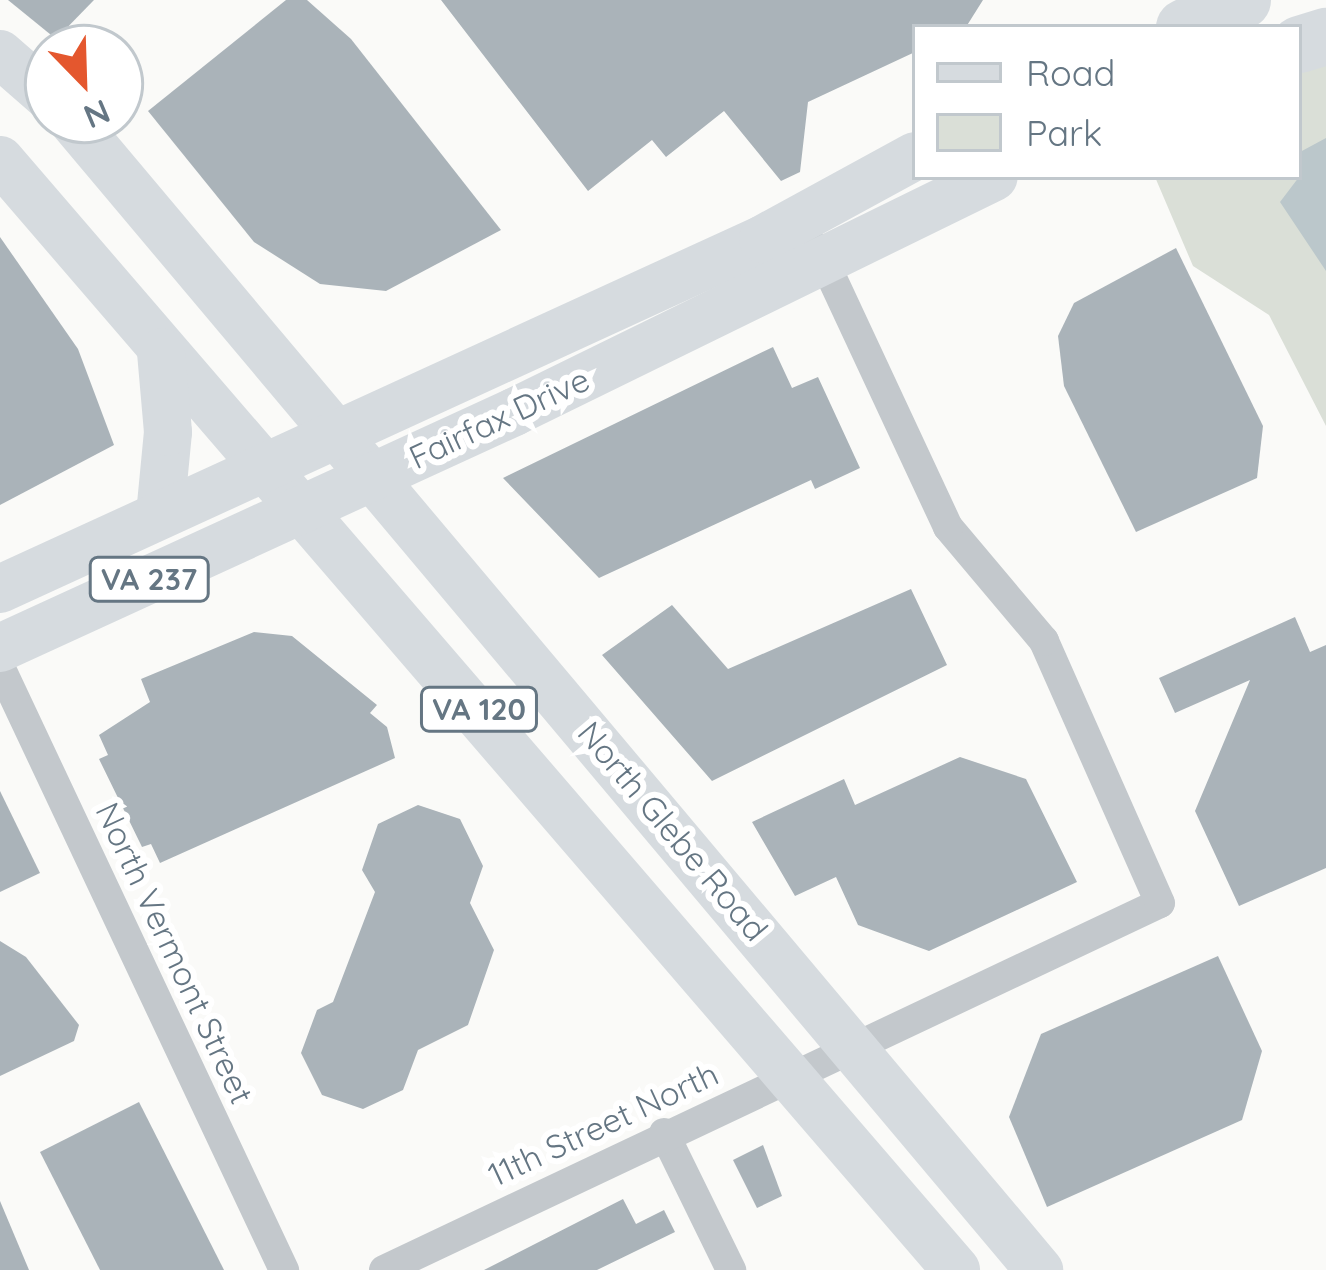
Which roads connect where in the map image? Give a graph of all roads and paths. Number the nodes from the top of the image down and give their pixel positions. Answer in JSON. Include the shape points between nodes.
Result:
{"nodes":[{"id":1,"x":1242,"y":0,"type":"edge"},
{"id":2,"x":1190,"y":24,"type":"edge"},
{"id":3,"x":0,"y":54,"type":"edge"},
{"id":4,"x":24,"y":75,"type":"edge"},
{"id":5,"x":92,"y":144,"type":"edge"},
{"id":6,"x":912,"y":158,"type":"edge"},
{"id":7,"x":0,"y":160,"type":"edge"},
{"id":8,"x":985,"y":180,"type":"edge"},
{"id":9,"x":813,"y":237,"type":"junction"},
{"id":10,"x":161,"y":352,"type":"junction"},
{"id":11,"x":341,"y":435,"type":"junction"},
{"id":12,"x":262,"y":469,"type":"junction"},
{"id":13,"x":374,"y":476,"type":"junction"},
{"id":14,"x":299,"y":511,"type":"junction"},
{"id":15,"x":160,"y":515,"type":"junction"},
{"id":16,"x":0,"y":589,"type":"edge"},
{"id":17,"x":0,"y":648,"type":"edge"},
{"id":18,"x":0,"y":667,"type":"edge"},
{"id":19,"x":855,"y":1047,"type":"junction"},
{"id":20,"x":793,"y":1074,"type":"junction"},
{"id":21,"x":664,"y":1133,"type":"junction"},
{"id":22,"x":284,"y":1270,"type":"edge"},
{"id":23,"x":384,"y":1270,"type":"edge"},
{"id":24,"x":731,"y":1270,"type":"edge"},
{"id":25,"x":956,"y":1270,"type":"edge"},
{"id":26,"x":1040,"y":1270,"type":"edge"}],
"edges":[{"from":1,"to":2,"type":"highway"},
{"from":3,"to":4,"type":"main road"},
{"from":5,"to":11,"type":"main road","name":"North Glebe Road","number":"VA 120"},
{"from":6,"to":9,"type":"main road","name":"Fairfax Drive"},
{"from":7,"to":10,"type":"main road","name":"North Glebe Road","number":"VA 120"},
{"from":8,"to":9,"type":"main road","name":"Fairfax Drive"},
{"from":9,"to":11,"type":"main road","name":"Fairfax Drive"},
{"from":9,"to":13,"type":"main road","name":"Fairfax Drive"},
{"from":9,"to":19,"type":"street","name":"11th Street North","via":[[948,527],[1044,641],[1160,903]]},
{"from":10,"to":12,"type":"main road","name":"North Glebe Road","number":"VA 120"},
{"from":10,"to":15,"type":"main road","via":[[168,432]]},
{"from":11,"to":12,"type":"main road","name":"Fairfax Drive","number":"VA 237"},
{"from":11,"to":13,"type":"main road","name":"North Glebe Road","number":"VA 120"},
{"from":12,"to":14,"type":"main road","name":"North Glebe Road","number":"VA 120"},
{"from":12,"to":15,"type":"main road","name":"Fairfax Drive","number":"VA 237"},
{"from":13,"to":14,"type":"main road","name":"Fairfax Drive"},
{"from":13,"to":19,"type":"main road","name":"North Glebe Road","number":"VA 120"},
{"from":14,"to":17,"type":"main road","name":"Fairfax Drive","number":"VA 237"},
{"from":14,"to":20,"type":"main road","name":"North Glebe Road","number":"VA 120"},
{"from":15,"to":16,"type":"main road","name":"Fairfax Drive","number":"VA 237"},
{"from":18,"to":22,"type":"street","name":"North Vermont Street"},
{"from":19,"to":20,"type":"street","name":"11th Street North"},
{"from":19,"to":26,"type":"main road","name":"North Glebe Road","number":"VA 120"},
{"from":20,"to":21,"type":"street","name":"11th Street North"},
{"from":20,"to":25,"type":"main road","name":"North Glebe Road","number":"VA 120"},
{"from":21,"to":23,"type":"street","name":"11th Street North"},
{"from":21,"to":24,"type":"street"}]}
